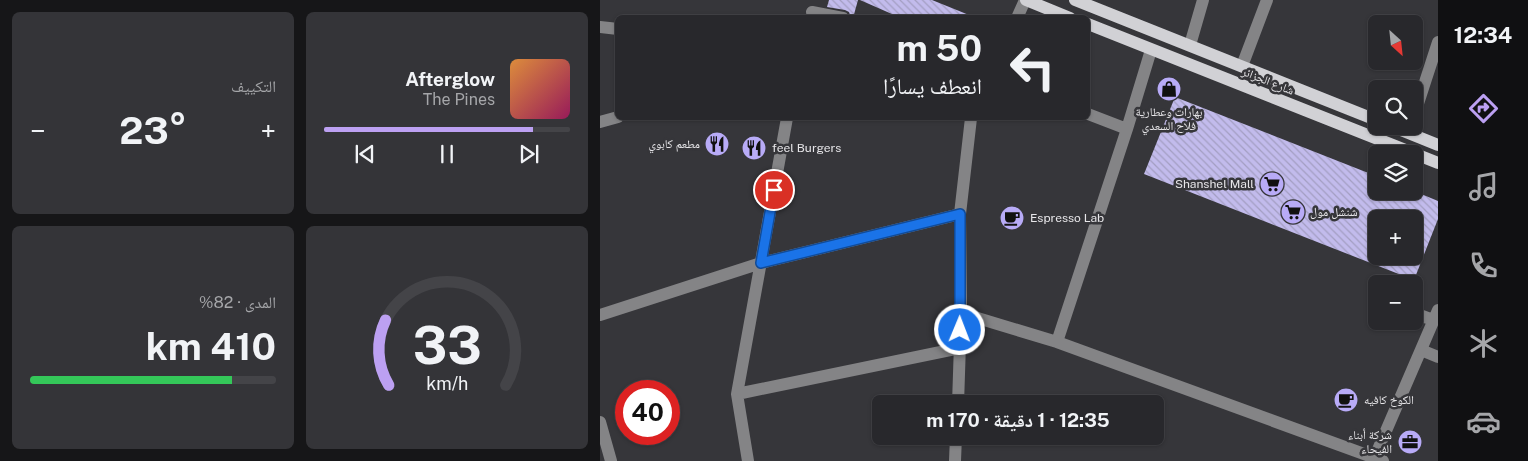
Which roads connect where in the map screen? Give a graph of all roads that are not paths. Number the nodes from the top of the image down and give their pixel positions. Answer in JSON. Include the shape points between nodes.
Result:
{"nodes":[{"id":1,"x":1026,"y":0,"type":"edge"},
{"id":2,"x":1075,"y":0,"type":"edge"},
{"id":3,"x":1203,"y":0,"type":"edge"},
{"id":4,"x":1267,"y":0,"type":"edge"},
{"id":5,"x":813,"y":10,"type":"edge"},
{"id":6,"x":832,"y":15,"type":"edge"},
{"id":7,"x":1018,"y":15,"type":"edge"},
{"id":8,"x":1063,"y":15,"type":"edge"},
{"id":9,"x":1090,"y":25,"type":"edge"},
{"id":10,"x":600,"y":27,"type":"edge"},
{"id":11,"x":615,"y":29,"type":"edge"},
{"id":12,"x":1190,"y":46,"type":"junction"},
{"id":13,"x":1437,"y":46,"type":"edge"},
{"id":14,"x":1151,"y":50,"type":"junction"},
{"id":15,"x":1242,"y":66,"type":"junction"},
{"id":16,"x":1423,"y":89,"type":"edge"},
{"id":17,"x":1090,"y":115,"type":"edge"},
{"id":18,"x":1368,"y":117,"type":"edge"},
{"id":19,"x":615,"y":118,"type":"edge"},
{"id":20,"x":787,"y":120,"type":"edge"},
{"id":21,"x":971,"y":120,"type":"edge"},
{"id":22,"x":600,"y":122,"type":"edge"},
{"id":23,"x":1127,"y":130,"type":"junction"},
{"id":24,"x":1419,"y":135,"type":"edge"},
{"id":25,"x":1438,"y":145,"type":"edge"},
{"id":26,"x":1438,"y":163,"type":"edge"},
{"id":27,"x":960,"y":214,"type":"junction"},
{"id":28,"x":761,"y":263,"type":"junction"},
{"id":29,"x":961,"y":313,"type":"junction"},
{"id":30,"x":1423,"y":313,"type":"edge"},
{"id":31,"x":600,"y":315,"type":"edge"},
{"id":32,"x":1436,"y":315,"type":"edge"},
{"id":33,"x":1056,"y":342,"type":"junction"},
{"id":34,"x":960,"y":348,"type":"junction"},
{"id":35,"x":1421,"y":350,"type":"junction"},
{"id":36,"x":1438,"y":357,"type":"edge"},
{"id":37,"x":737,"y":394,"type":"junction"},
{"id":38,"x":958,"y":395,"type":"edge"},
{"id":39,"x":600,"y":422,"type":"edge"},
{"id":40,"x":956,"y":445,"type":"edge"},
{"id":41,"x":1377,"y":460,"type":"edge"},
{"id":42,"x":610,"y":461,"type":"edge"},
{"id":43,"x":748,"y":461,"type":"edge"},
{"id":44,"x":955,"y":461,"type":"edge"}],
"edges":[{"from":1,"to":7,"type":"street"},
{"from":1,"to":8,"type":"main road"},
{"from":2,"to":12,"type":"main road","name":"شارع الجزائر"},
{"from":3,"to":12,"type":"street"},
{"from":4,"to":15,"type":"street"},
{"from":5,"to":6,"type":"street"},
{"from":9,"to":14,"type":"main road","name":"شارع الجزائر"},
{"from":10,"to":11,"type":"street"},
{"from":12,"to":15,"type":"main road","name":"شارع الجزائر"},
{"from":13,"to":16,"type":"street"},
{"from":14,"to":23,"type":"street"},
{"from":14,"to":26,"type":"main road","name":"شارع الجزائر"},
{"from":15,"to":18,"type":"main road","name":"شارع الجزائر"},
{"from":17,"to":23,"type":"street"},
{"from":19,"to":22,"type":"street"},
{"from":20,"to":28,"type":"street"},
{"from":21,"to":27,"type":"street"},
{"from":23,"to":33,"type":"street"},
{"from":24,"to":25,"type":"main road"},
{"from":27,"to":28,"type":"street"},
{"from":27,"to":29,"type":"street"},
{"from":28,"to":31,"type":"street"},
{"from":28,"to":37,"type":"street"},
{"from":29,"to":33,"type":"street"},
{"from":29,"to":34,"type":"street"},
{"from":30,"to":32,"type":"street"},
{"from":32,"to":35,"type":"street"},
{"from":33,"to":41,"type":"street"},
{"from":34,"to":37,"type":"street"},
{"from":34,"to":38,"type":"street"},
{"from":35,"to":36,"type":"street"},
{"from":35,"to":41,"type":"street"},
{"from":37,"to":43,"type":"street"},
{"from":39,"to":42,"type":"street"},
{"from":40,"to":44,"type":"street"}]}
